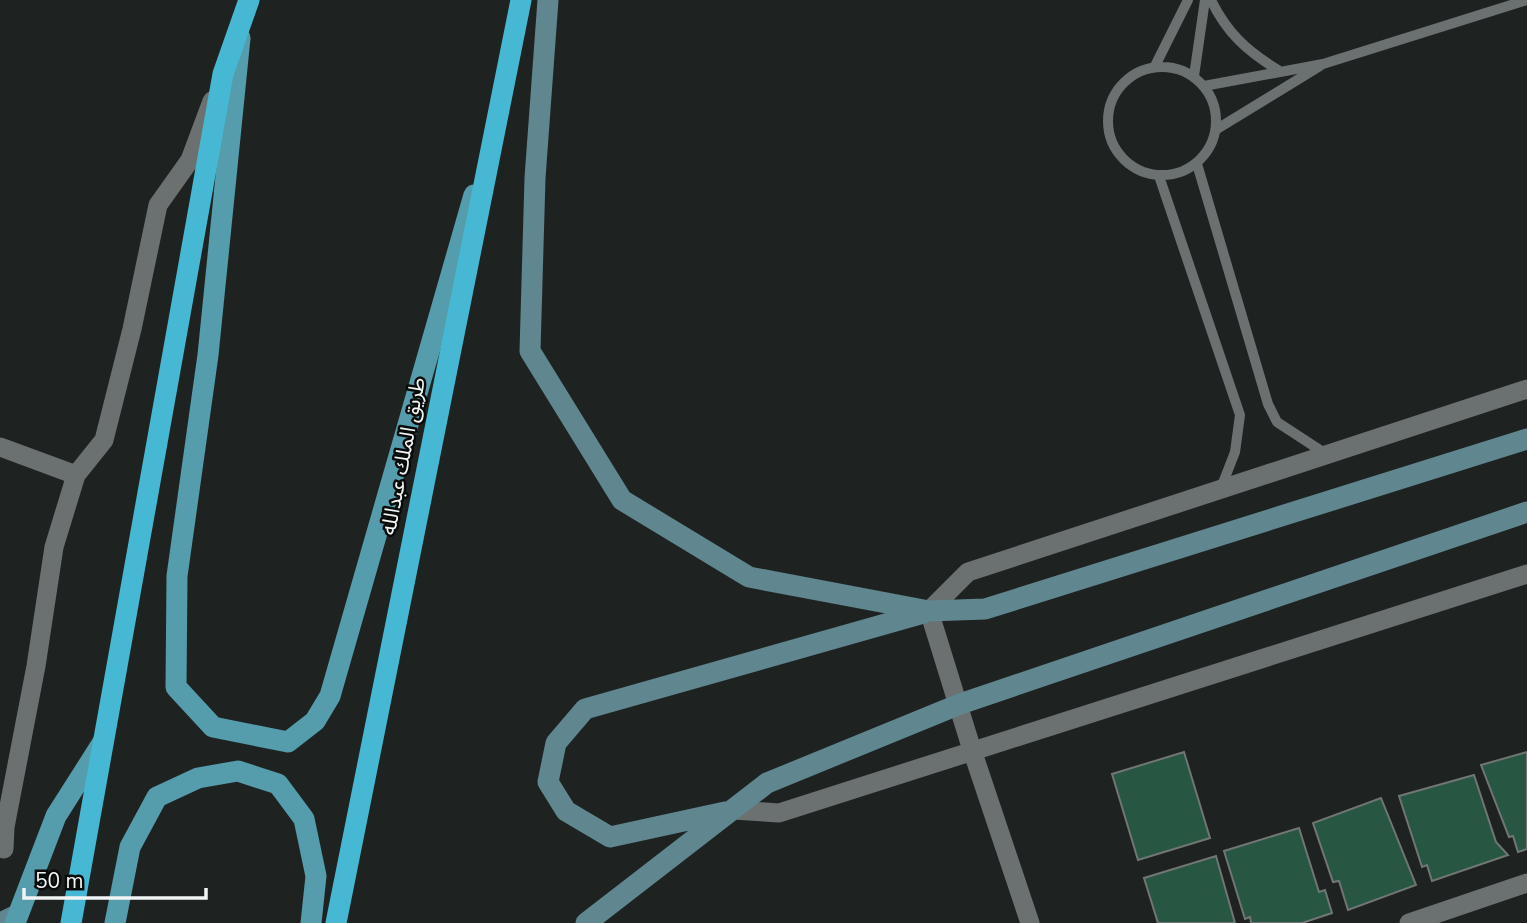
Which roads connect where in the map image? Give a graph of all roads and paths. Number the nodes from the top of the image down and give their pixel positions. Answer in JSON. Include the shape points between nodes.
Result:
{"nodes":[{"id":1,"x":521,"y":0,"type":"edge"},
{"id":2,"x":548,"y":0,"type":"edge"},
{"id":3,"x":556,"y":0,"type":"edge"},
{"id":4,"x":1188,"y":0,"type":"edge"},
{"id":5,"x":1205,"y":0,"type":"edge"},
{"id":6,"x":1211,"y":0,"type":"edge"},
{"id":7,"x":1527,"y":0,"type":"edge"},
{"id":8,"x":245,"y":9,"type":"edge"},
{"id":9,"x":546,"y":23,"type":"junction"},
{"id":10,"x":1323,"y":64,"type":"junction"},
{"id":11,"x":1155,"y":66,"type":"junction"},
{"id":12,"x":1278,"y":70,"type":"junction"},
{"id":13,"x":223,"y":74,"type":"junction"},
{"id":14,"x":1194,"y":76,"type":"junction"},
{"id":15,"x":1204,"y":86,"type":"junction"},
{"id":16,"x":495,"y":122,"type":"junction"},
{"id":17,"x":1217,"y":130,"type":"junction"},
{"id":18,"x":1197,"y":164,"type":"junction"},
{"id":19,"x":1160,"y":176,"type":"junction"},
{"id":20,"x":1527,"y":388,"type":"edge"},
{"id":21,"x":1527,"y":439,"type":"edge"},
{"id":22,"x":0,"y":447,"type":"edge"},
{"id":23,"x":1327,"y":454,"type":"junction"},
{"id":24,"x":75,"y":475,"type":"junction"},
{"id":25,"x":1221,"y":489,"type":"junction"},
{"id":26,"x":1527,"y":512,"type":"edge"},
{"id":27,"x":1527,"y":573,"type":"edge"},
{"id":28,"x":929,"y":611,"type":"junction"},
{"id":29,"x":960,"y":704,"type":"junction"},
{"id":30,"x":103,"y":742,"type":"junction"},
{"id":31,"x":972,"y":750,"type":"junction"},
{"id":32,"x":733,"y":810,"type":"junction"},
{"id":33,"x":4,"y":849,"type":"dead end"},
{"id":34,"x":1527,"y":883,"type":"edge"},
{"id":35,"x":11,"y":920,"type":"edge"},
{"id":36,"x":71,"y":923,"type":"edge"},
{"id":37,"x":115,"y":923,"type":"edge"},
{"id":38,"x":311,"y":923,"type":"edge"},
{"id":39,"x":336,"y":923,"type":"edge"},
{"id":40,"x":586,"y":923,"type":"edge"},
{"id":41,"x":1030,"y":923,"type":"edge"},
{"id":42,"x":1409,"y":923,"type":"edge"}],
"edges":[{"from":1,"to":16,"type":"highway","name":"طريق الملك عبدالله"},
{"from":2,"to":9,"type":"street"},
{"from":3,"to":9,"type":"lane"},
{"from":4,"to":11,"type":"lane"},
{"from":5,"to":14,"type":"lane"},
{"from":6,"to":12,"type":"lane","via":[[1235,39]]},
{"from":7,"to":10,"type":"lane"},
{"from":8,"to":13,"type":"highway"},
{"from":8,"to":16,"type":"main road","via":[[208,355],[177,576],[176,687],[213,727],[288,741],[315,721],[330,696]]},
{"from":9,"to":28,"type":"street","via":[[530,351],[622,500],[749,577]]},
{"from":10,"to":12,"type":"lane"},
{"from":10,"to":17,"type":"lane"},
{"from":11,"to":14,"type":"lane"},
{"from":11,"to":19,"type":"lane","via":[[1120,86],[1110,103],[1107,124],[1123,160],[1140,172]]},
{"from":12,"to":15,"type":"lane"},
{"from":13,"to":24,"type":"street","via":[[190,160],[158,205],[104,440]]},
{"from":13,"to":30,"type":"highway"},
{"from":14,"to":15,"type":"lane"},
{"from":15,"to":17,"type":"lane","via":[[1216,109]]},
{"from":16,"to":39,"type":"highway","name":"طريق الملك عبدالله"},
{"from":17,"to":18,"type":"lane","via":[[1210,149]]},
{"from":18,"to":19,"type":"lane","via":[[1179,174]]},
{"from":18,"to":23,"type":"lane","via":[[1268,404],[1277,422]]},
{"from":19,"to":25,"type":"lane","via":[[1240,415],[1235,452]]},
{"from":20,"to":23,"type":"street"},
{"from":21,"to":28,"type":"street","via":[[985,609]]},
{"from":22,"to":24,"type":"street"},
{"from":23,"to":25,"type":"street"},
{"from":24,"to":33,"type":"street","via":[[54,547]]},
{"from":25,"to":28,"type":"street","via":[[968,572]]},
{"from":26,"to":29,"type":"street"},
{"from":27,"to":31,"type":"street"},
{"from":28,"to":29,"type":"street"},
{"from":28,"to":32,"type":"street","via":[[585,709],[556,743],[548,782],[566,811],[610,837]]},
{"from":29,"to":31,"type":"street"},
{"from":29,"to":32,"type":"street","via":[[767,783]]},
{"from":30,"to":35,"type":"main road","via":[[56,816]]},
{"from":30,"to":36,"type":"highway"},
{"from":31,"to":32,"type":"street","via":[[779,813]]},
{"from":31,"to":41,"type":"street"},
{"from":32,"to":40,"type":"street"},
{"from":34,"to":42,"type":"street"},
{"from":37,"to":38,"type":"main road","via":[[130,847],[157,797],[198,778],[238,771],[278,784],[304,819],[316,876]]}]}
